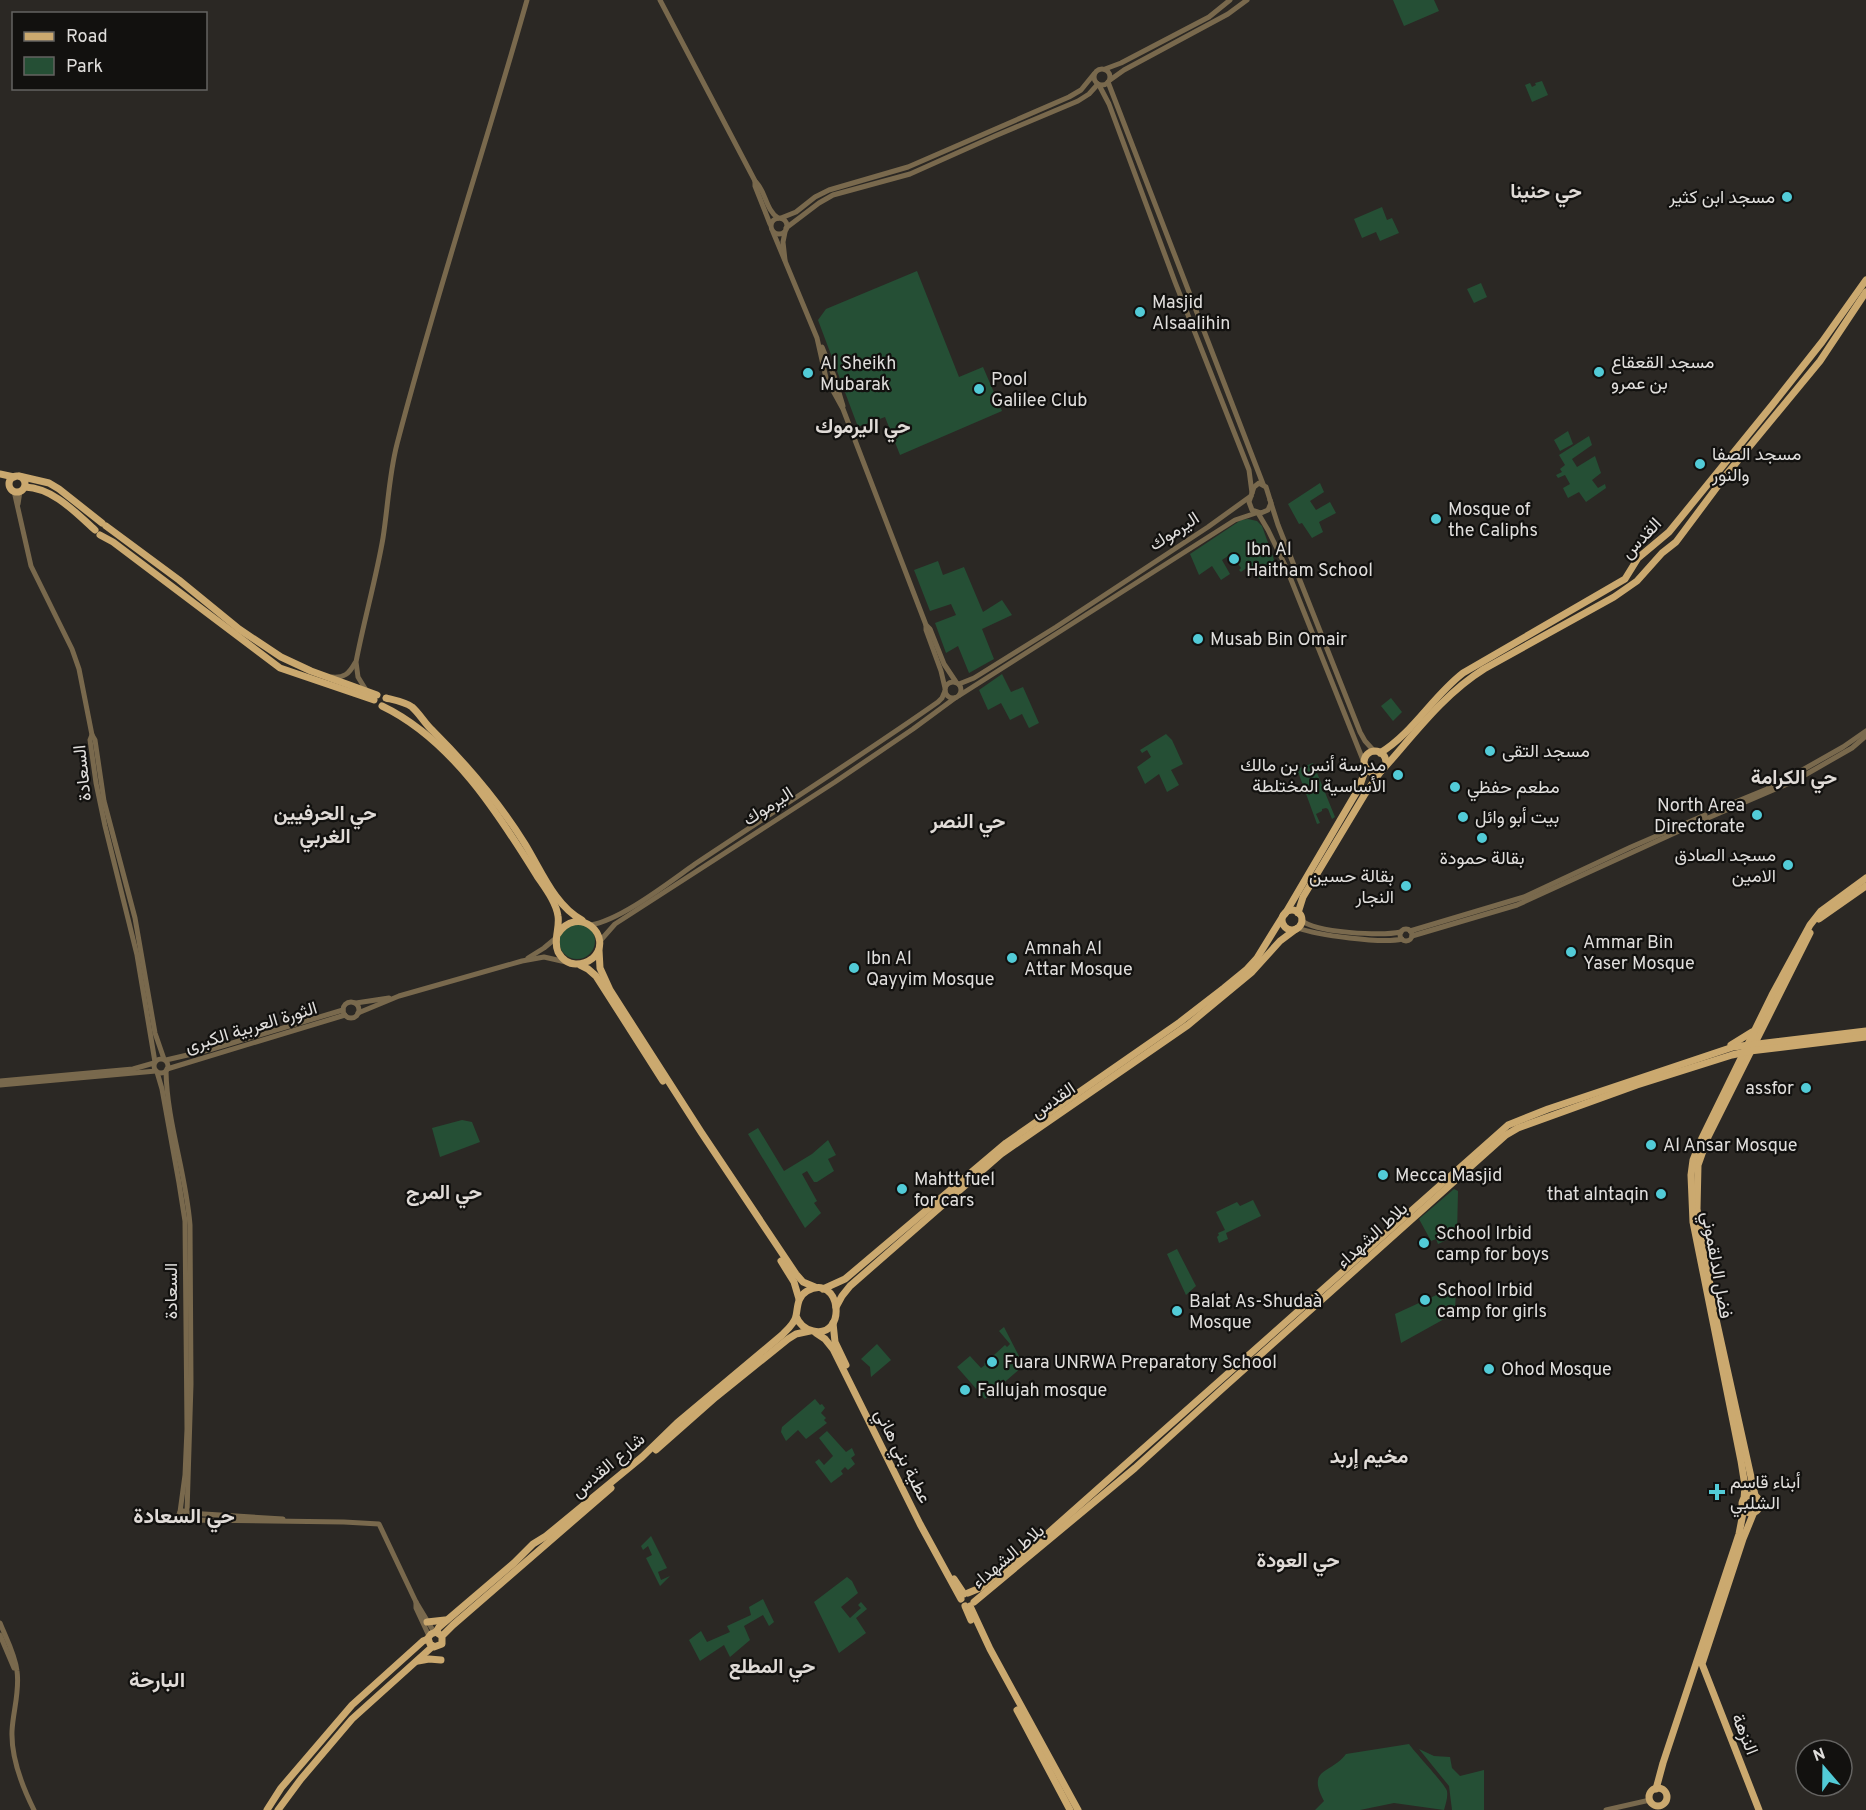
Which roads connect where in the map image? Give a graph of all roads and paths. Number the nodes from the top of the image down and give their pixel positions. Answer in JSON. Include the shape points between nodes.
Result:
{"nodes":[{"id":1,"x":527,"y":0,"type":"edge"},
{"id":2,"x":660,"y":0,"type":"edge"},
{"id":3,"x":1230,"y":0,"type":"edge"},
{"id":4,"x":1247,"y":0,"type":"edge"},
{"id":5,"x":1105,"y":69,"type":"junction"},
{"id":6,"x":1094,"y":74,"type":"junction"},
{"id":7,"x":1109,"y":81,"type":"junction"},
{"id":8,"x":1099,"y":84,"type":"junction"},
{"id":9,"x":1115,"y":112,"type":"junction"},
{"id":10,"x":1120,"y":125,"type":"junction"},
{"id":11,"x":755,"y":181,"type":"junction"},
{"id":12,"x":780,"y":218,"type":"junction"},
{"id":13,"x":771,"y":225,"type":"junction"},
{"id":14,"x":786,"y":230,"type":"junction"},
{"id":15,"x":773,"y":232,"type":"junction"},
{"id":16,"x":785,"y":260,"type":"junction"},
{"id":17,"x":1866,"y":280,"type":"edge"},
{"id":18,"x":1866,"y":292,"type":"edge"},
{"id":19,"x":0,"y":474,"type":"edge"},
{"id":20,"x":16,"y":476,"type":"junction"},
{"id":21,"x":0,"y":483,"type":"edge"},
{"id":22,"x":1263,"y":484,"type":"junction"},
{"id":23,"x":17,"y":489,"type":"junction"},
{"id":24,"x":1251,"y":494,"type":"junction"},
{"id":25,"x":1270,"y":500,"type":"junction"},
{"id":26,"x":1257,"y":513,"type":"junction"},
{"id":27,"x":104,"y":524,"type":"junction"},
{"id":28,"x":98,"y":532,"type":"junction"},
{"id":29,"x":931,"y":638,"type":"junction"},
{"id":30,"x":356,"y":662,"type":"junction"},
{"id":31,"x":329,"y":677,"type":"junction"},
{"id":32,"x":957,"y":683,"type":"junction"},
{"id":33,"x":945,"y":689,"type":"junction"},
{"id":34,"x":366,"y":690,"type":"junction"},
{"id":35,"x":957,"y":697,"type":"junction"},
{"id":36,"x":376,"y":698,"type":"junction"},
{"id":37,"x":386,"y":698,"type":"junction"},
{"id":38,"x":382,"y":706,"type":"junction"},
{"id":39,"x":409,"y":706,"type":"junction"},
{"id":40,"x":400,"y":716,"type":"junction"},
{"id":41,"x":1866,"y":731,"type":"edge"},
{"id":42,"x":92,"y":735,"type":"junction"},
{"id":43,"x":1866,"y":736,"type":"edge"},
{"id":44,"x":1378,"y":752,"type":"junction"},
{"id":45,"x":1366,"y":766,"type":"junction"},
{"id":46,"x":1383,"y":769,"type":"junction"},
{"id":47,"x":1794,"y":778,"type":"junction"},
{"id":48,"x":1866,"y":878,"type":"edge"},
{"id":49,"x":1866,"y":886,"type":"edge"},
{"id":50,"x":1284,"y":915,"type":"junction"},
{"id":51,"x":587,"y":923,"type":"junction"},
{"id":52,"x":1298,"y":923,"type":"junction"},
{"id":53,"x":1401,"y":932,"type":"junction"},
{"id":54,"x":1411,"y":934,"type":"junction"},
{"id":55,"x":557,"y":937,"type":"junction"},
{"id":56,"x":1402,"y":939,"type":"junction"},
{"id":57,"x":599,"y":945,"type":"junction"},
{"id":58,"x":522,"y":961,"type":"junction"},
{"id":59,"x":574,"y":964,"type":"junction"},
{"id":60,"x":399,"y":996,"type":"junction"},
{"id":61,"x":356,"y":1003,"type":"junction"},
{"id":62,"x":344,"y":1012,"type":"junction"},
{"id":63,"x":358,"y":1013,"type":"junction"},
{"id":64,"x":1758,"y":1030,"type":"junction"},
{"id":65,"x":1866,"y":1031,"type":"edge"},
{"id":66,"x":1866,"y":1038,"type":"edge"},
{"id":67,"x":1778,"y":1045,"type":"junction"},
{"id":68,"x":1749,"y":1048,"type":"junction"},
{"id":69,"x":1718,"y":1056,"type":"junction"},
{"id":70,"x":165,"y":1060,"type":"junction"},
{"id":71,"x":154,"y":1062,"type":"junction"},
{"id":72,"x":1743,"y":1066,"type":"junction"},
{"id":73,"x":166,"y":1070,"type":"junction"},
{"id":74,"x":156,"y":1071,"type":"junction"},
{"id":75,"x":1734,"y":1072,"type":"junction"},
{"id":76,"x":0,"y":1081,"type":"edge"},
{"id":77,"x":0,"y":1085,"type":"edge"},
{"id":78,"x":177,"y":1162,"type":"junction"},
{"id":79,"x":820,"y":1288,"type":"junction"},
{"id":80,"x":799,"y":1300,"type":"junction"},
{"id":81,"x":836,"y":1307,"type":"junction"},
{"id":82,"x":796,"y":1316,"type":"junction"},
{"id":83,"x":832,"y":1323,"type":"junction"},
{"id":84,"x":812,"y":1331,"type":"junction"},
{"id":85,"x":1755,"y":1495,"type":"junction"},
{"id":86,"x":1744,"y":1498,"type":"junction"},
{"id":87,"x":1744,"y":1508,"type":"junction"},
{"id":88,"x":180,"y":1512,"type":"junction"},
{"id":89,"x":1754,"y":1512,"type":"junction"},
{"id":90,"x":188,"y":1513,"type":"junction"},
{"id":91,"x":187,"y":1521,"type":"junction"},
{"id":92,"x":291,"y":1521,"type":"junction"},
{"id":93,"x":967,"y":1600,"type":"junction"},
{"id":94,"x":416,"y":1602,"type":"junction"},
{"id":95,"x":447,"y":1619,"type":"junction"},
{"id":96,"x":427,"y":1622,"type":"junction"},
{"id":97,"x":0,"y":1623,"type":"edge"},
{"id":98,"x":0,"y":1635,"type":"edge"},
{"id":99,"x":434,"y":1637,"type":"junction"},
{"id":100,"x":441,"y":1660,"type":"dead end"},
{"id":101,"x":416,"y":1662,"type":"junction"},
{"id":102,"x":1703,"y":1669,"type":"junction"},
{"id":103,"x":1693,"y":1671,"type":"junction"},
{"id":104,"x":18,"y":1682,"type":"junction"},
{"id":105,"x":1656,"y":1789,"type":"junction"},
{"id":106,"x":1649,"y":1804,"type":"edge"},
{"id":107,"x":34,"y":1810,"type":"edge"},
{"id":108,"x":267,"y":1810,"type":"edge"},
{"id":109,"x":278,"y":1810,"type":"edge"},
{"id":110,"x":1070,"y":1810,"type":"edge"},
{"id":111,"x":1078,"y":1810,"type":"edge"},
{"id":112,"x":1606,"y":1810,"type":"edge"},
{"id":113,"x":1759,"y":1810,"type":"edge"}],
"edges":[{"from":1,"to":30,"type":"street","via":[[396,445],[382,544]]},
{"from":2,"to":11,"type":"street"},
{"from":3,"to":5,"type":"street","via":[[1209,16]]},
{"from":4,"to":7,"type":"street"},
{"from":5,"to":6,"type":"street"},
{"from":5,"to":7,"type":"street","via":[[1110,74]]},
{"from":6,"to":8,"type":"street"},
{"from":6,"to":12,"type":"street","via":[[1069,97],[908,167],[829,190]]},
{"from":7,"to":8,"type":"street"},
{"from":7,"to":9,"type":"street"},
{"from":8,"to":9,"type":"street"},
{"from":8,"to":14,"type":"street","via":[[1077,101],[919,171],[833,195]]},
{"from":9,"to":10,"type":"street"},
{"from":10,"to":22,"type":"street"},
{"from":10,"to":24,"type":"street","via":[[1249,470]]},
{"from":11,"to":12,"type":"street","via":[[771,212]]},
{"from":11,"to":13,"type":"street"},
{"from":12,"to":13,"type":"street"},
{"from":12,"to":14,"type":"street","via":[[786,222]]},
{"from":13,"to":15,"type":"street"},
{"from":14,"to":15,"type":"street"},
{"from":14,"to":16,"type":"street"},
{"from":15,"to":16,"type":"street"},
{"from":16,"to":29,"type":"street","via":[[816,338],[826,378],[843,409]]},
{"from":17,"to":44,"type":"main road","name":"القدس","via":[[1773,404],[1669,532],[1638,558],[1625,579],[1470,668],[1444,690],[1403,736]]},
{"from":18,"to":46,"type":"main road","name":"القدس","via":[[1820,361],[1676,542],[1637,581],[1467,679]]},
{"from":19,"to":20,"type":"main road"},
{"from":20,"to":23,"type":"main road","via":[[10,480]]},
{"from":20,"to":23,"type":"main road","via":[[25,481]]},
{"from":20,"to":27,"type":"main road","via":[[59,489]]},
{"from":21,"to":23,"type":"main road"},
{"from":22,"to":24,"type":"street","via":[[1255,485]]},
{"from":22,"to":25,"type":"street"},
{"from":23,"to":28,"type":"main road","via":[[32,487],[47,492]]},
{"from":23,"to":42,"type":"street","via":[[31,566],[72,649]]},
{"from":24,"to":26,"type":"street","via":[[1249,505]]},
{"from":24,"to":32,"type":"street","name":"اليرموك","via":[[1208,527],[1056,627],[974,678]]},
{"from":25,"to":26,"type":"street","via":[[1268,510]]},
{"from":25,"to":44,"type":"street","via":[[1360,732]]},
{"from":26,"to":35,"type":"street","name":"اليرموك","via":[[1235,520]]},
{"from":26,"to":45,"type":"street","via":[[1286,567]]},
{"from":27,"to":28,"type":"main road","via":[[105,533]]},
{"from":27,"to":28,"type":"main road","via":[[96,524]]},
{"from":27,"to":31,"type":"main road","via":[[274,653]]},
{"from":28,"to":36,"type":"main road","via":[[280,668]]},
{"from":29,"to":32,"type":"street"},
{"from":29,"to":33,"type":"street"},
{"from":30,"to":31,"type":"street","via":[[345,675]]},
{"from":30,"to":34,"type":"street","via":[[358,677]]},
{"from":31,"to":34,"type":"main road"},
{"from":32,"to":33,"type":"street","via":[[951,682]]},
{"from":32,"to":35,"type":"street","via":[[961,688]]},
{"from":33,"to":35,"type":"street","via":[[949,698]]},
{"from":33,"to":51,"type":"street","name":"اليرموك","via":[[938,702],[662,887],[608,921]]},
{"from":34,"to":36,"type":"main road"},
{"from":35,"to":57,"type":"street","name":"اليرموك","via":[[835,782],[615,924]]},
{"from":36,"to":37,"type":"main road"},
{"from":36,"to":38,"type":"main road","via":[[376,705]]},
{"from":37,"to":38,"type":"main road"},
{"from":37,"to":39,"type":"main road"},
{"from":38,"to":40,"type":"main road"},
{"from":39,"to":40,"type":"main road","via":[[399,708]]},
{"from":39,"to":40,"type":"main road","via":[[410,715]]},
{"from":39,"to":51,"type":"main road","via":[[491,793],[560,902]]},
{"from":40,"to":55,"type":"main road","via":[[461,769],[503,821],[555,906],[559,917]]},
{"from":41,"to":47,"type":"street"},
{"from":42,"to":70,"type":"street","name":"السعادة","via":[[104,801],[135,918],[155,1033]]},
{"from":42,"to":71,"type":"street","name":"السعادة","via":[[98,794],[131,928]]},
{"from":43,"to":47,"type":"street","via":[[1852,748]]},
{"from":44,"to":45,"type":"main road","via":[[1366,757]]},
{"from":44,"to":46,"type":"main road","via":[[1386,759]]},
{"from":45,"to":46,"type":"main road","via":[[1373,772]]},
{"from":45,"to":50,"type":"main road","name":"القدس","via":[[1359,788]]},
{"from":46,"to":52,"type":"main road","name":"القدس","via":[[1303,897]]},
{"from":47,"to":54,"type":"street","via":[[1517,905]]},
{"from":48,"to":64,"type":"main road","via":[[1821,911],[1810,925]]},
{"from":49,"to":64,"type":"main road","via":[[1824,914],[1813,927]]},
{"from":50,"to":52,"type":"main road","via":[[1293,911]]},
{"from":50,"to":52,"type":"main road","via":[[1284,926],[1289,930]]},
{"from":50,"to":79,"type":"main road","name":"القدس","via":[[1257,958],[1224,988],[1015,1137],[845,1279]]},
{"from":51,"to":55,"type":"main road","via":[[568,923]]},
{"from":51,"to":57,"type":"main road","via":[[594,928]]},
{"from":52,"to":53,"type":"street","via":[[1333,930]]},
{"from":52,"to":56,"type":"street","via":[[1312,932]]},
{"from":52,"to":81,"type":"main road","name":"القدس","via":[[1252,972],[1188,1026],[997,1158],[850,1286]]},
{"from":53,"to":54,"type":"street"},
{"from":53,"to":56,"type":"street"},
{"from":54,"to":56,"type":"street","via":[[1407,941]]},
{"from":55,"to":58,"type":"street"},
{"from":55,"to":59,"type":"main road","via":[[559,954]]},
{"from":57,"to":59,"type":"main road","via":[[591,960]]},
{"from":57,"to":79,"type":"main road","via":[[600,968],[610,990],[695,1123],[796,1274],[803,1282]]},
{"from":58,"to":59,"type":"street","via":[[544,957]]},
{"from":58,"to":60,"type":"street"},
{"from":59,"to":80,"type":"main road","via":[[588,969],[598,979],[784,1264]]},
{"from":60,"to":61,"type":"street"},
{"from":60,"to":63,"type":"street"},
{"from":61,"to":62,"type":"street","via":[[347,1003]]},
{"from":61,"to":63,"type":"street"},
{"from":62,"to":63,"type":"street","via":[[352,1018]]},
{"from":62,"to":70,"type":"street","name":"الثورة العربية الكبرى"},
{"from":62,"to":73,"type":"street","name":"الثورة العربية الكبرى"},
{"from":64,"to":67,"type":"main road"},
{"from":64,"to":68,"type":"main road"},
{"from":64,"to":69,"type":"main road"},
{"from":65,"to":67,"type":"main road"},
{"from":66,"to":67,"type":"main road"},
{"from":67,"to":68,"type":"main road","name":"بلاط الشهداء"},
{"from":67,"to":72,"type":"main road"},
{"from":68,"to":69,"type":"main road","name":"بلاط الشهداء"},
{"from":68,"to":72,"type":"main road","name":"فضل الدلقموني"},
{"from":68,"to":75,"type":"main road","name":"فضل الدلقموني"},
{"from":69,"to":75,"type":"main road","via":[[1730,1061]]},
{"from":69,"to":93,"type":"main road","name":"بلاط الشهداء","via":[[1506,1135],[1135,1468]]},
{"from":69,"to":93,"type":"main road","via":[[1508,1125],[1260,1347]]},
{"from":70,"to":71,"type":"street"},
{"from":70,"to":73,"type":"street"},
{"from":71,"to":74,"type":"street"},
{"from":71,"to":76,"type":"street","via":[[133,1069]]},
{"from":72,"to":85,"type":"main road","name":"فضل الدلقموني","via":[[1700,1157],[1697,1209],[1715,1313]]},
{"from":73,"to":74,"type":"street"},
{"from":73,"to":78,"type":"street","name":"السعادة"},
{"from":74,"to":77,"type":"street"},
{"from":74,"to":78,"type":"street","name":"السعادة"},
{"from":75,"to":86,"type":"main road","name":"فضل الدلقموني","via":[[1693,1160],[1690,1190],[1692,1222],[1741,1461]]},
{"from":78,"to":88,"type":"street","name":"السعادة","via":[[186,1253],[187,1429]]},
{"from":78,"to":90,"type":"street","name":"السعادة","via":[[188,1203],[191,1254]]},
{"from":79,"to":80,"type":"main road","via":[[804,1293]]},
{"from":79,"to":81,"type":"main road","via":[[832,1296]]},
{"from":80,"to":82,"type":"main road"},
{"from":81,"to":83,"type":"main road"},
{"from":82,"to":84,"type":"main road","via":[[801,1325]]},
{"from":82,"to":95,"type":"main road","name":"شارع القدس","via":[[782,1335],[642,1457]]},
{"from":83,"to":84,"type":"main road","via":[[827,1330]]},
{"from":83,"to":93,"type":"main road","via":[[835,1342],[859,1392]]},
{"from":84,"to":93,"type":"main road","name":"عطية بني هاني","via":[[833,1349],[920,1524]]},
{"from":84,"to":99,"type":"main road","via":[[788,1339],[453,1625]]},
{"from":85,"to":86,"type":"main road"},
{"from":85,"to":89,"type":"main road","via":[[1760,1503]]},
{"from":86,"to":87,"type":"main road"},
{"from":87,"to":89,"type":"main road"},
{"from":87,"to":103,"type":"main road"},
{"from":88,"to":90,"type":"street"},
{"from":88,"to":91,"type":"street","via":[[180,1520]]},
{"from":89,"to":102,"type":"main road","via":[[1702,1662]]},
{"from":90,"to":91,"type":"street"},
{"from":90,"to":92,"type":"street"},
{"from":91,"to":92,"type":"street"},
{"from":92,"to":94,"type":"street","via":[[379,1524]]},
{"from":93,"to":110,"type":"main road","name":"عطية بني هاني","via":[[974,1628]]},
{"from":93,"to":111,"type":"main road"},
{"from":94,"to":96,"type":"street"},
{"from":94,"to":99,"type":"street"},
{"from":95,"to":96,"type":"main road"},
{"from":95,"to":99,"type":"main road","name":"شارع القدس"},
{"from":96,"to":99,"type":"street"},
{"from":97,"to":104,"type":"street","via":[[14,1656]]},
{"from":98,"to":104,"type":"street"},
{"from":99,"to":101,"type":"main road"},
{"from":99,"to":108,"type":"main road","name":"شارع القدس","via":[[399,1661],[352,1706],[281,1788]]},
{"from":100,"to":101,"type":"main road"},
{"from":101,"to":109,"type":"main road","via":[[352,1719]]},
{"from":102,"to":103,"type":"main road"},
{"from":102,"to":113,"type":"main road","name":"النزهة"},
{"from":103,"to":105,"type":"main road"},
{"from":104,"to":107,"type":"street","via":[[13,1745]]},
{"from":105,"to":106,"type":"main road","via":[[1650,1794]]},
{"from":105,"to":106,"type":"main road","via":[[1667,1795],[1665,1804]]},
{"from":106,"to":112,"type":"street"}]}
